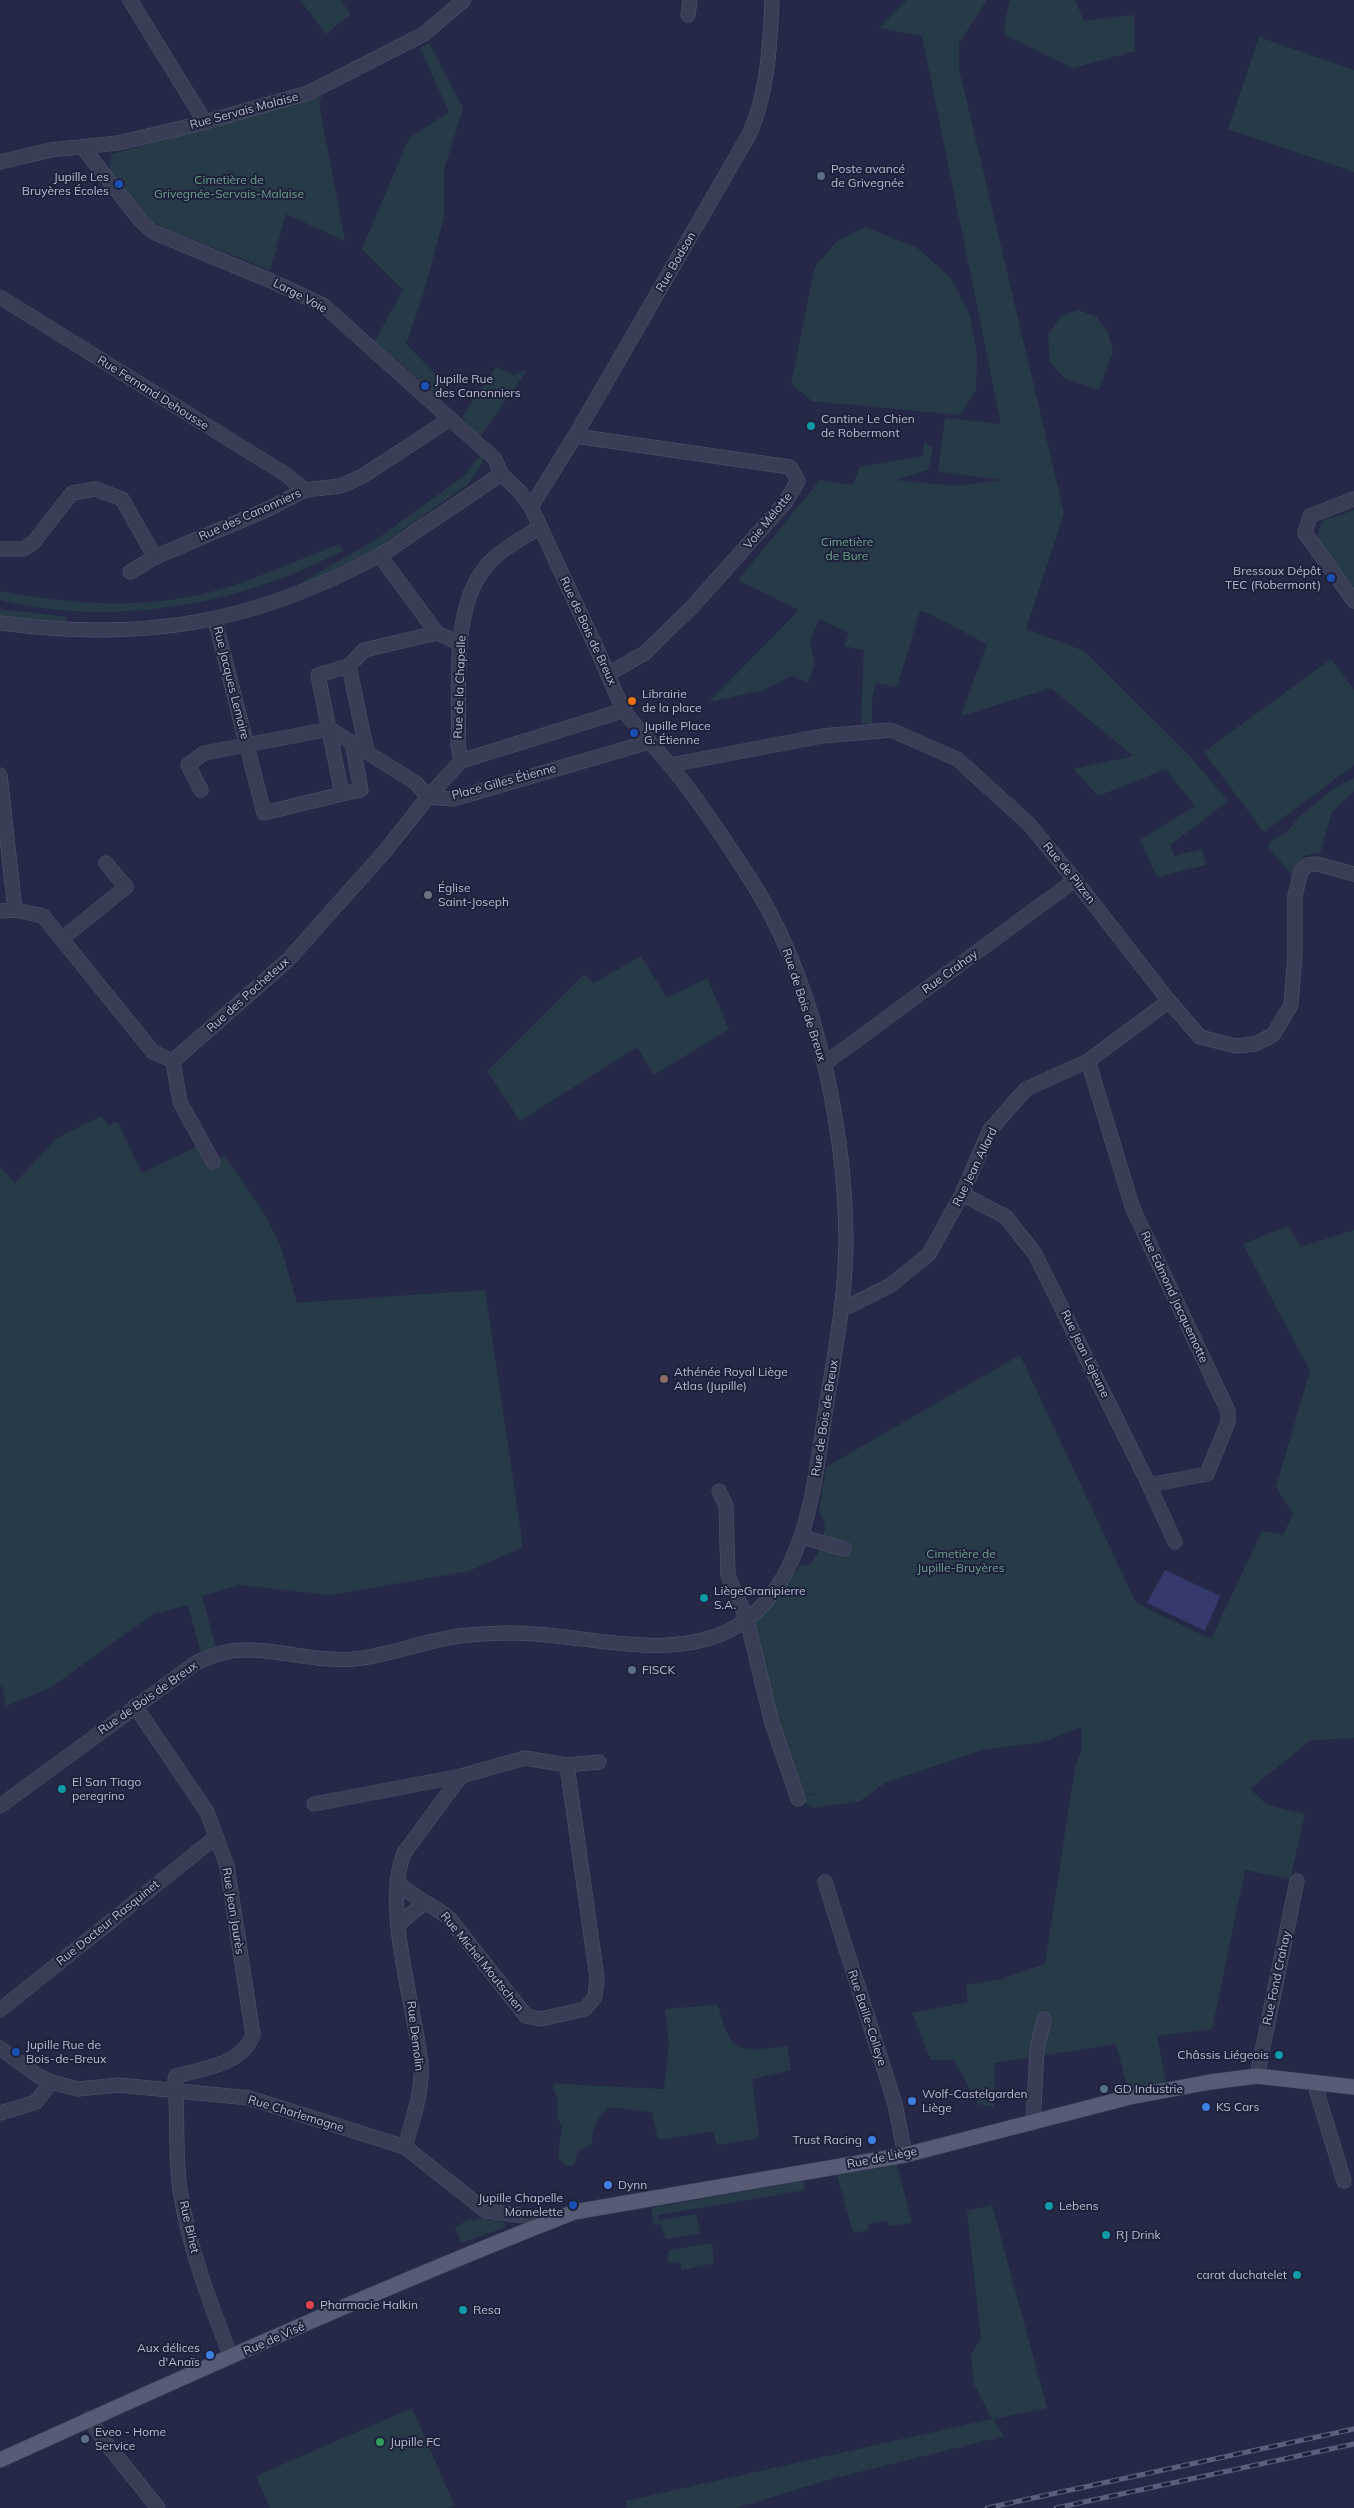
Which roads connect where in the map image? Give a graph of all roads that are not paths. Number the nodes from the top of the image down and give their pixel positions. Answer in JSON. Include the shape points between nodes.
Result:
{"nodes":[{"id":1,"x":130,"y":0,"type":"edge"},
{"id":2,"x":464,"y":0,"type":"edge"},
{"id":3,"x":690,"y":0,"type":"edge"},
{"id":4,"x":772,"y":0,"type":"edge"},
{"id":5,"x":688,"y":15,"type":"dead end"},
{"id":6,"x":205,"y":122,"type":"junction"},
{"id":7,"x":83,"y":148,"type":"junction"},
{"id":8,"x":0,"y":162,"type":"edge"},
{"id":9,"x":0,"y":297,"type":"edge"},
{"id":10,"x":450,"y":419,"type":"junction"},
{"id":11,"x":575,"y":436,"type":"junction"},
{"id":12,"x":501,"y":474,"type":"junction"},
{"id":13,"x":305,"y":490,"type":"junction"},
{"id":14,"x":1354,"y":499,"type":"edge"},
{"id":15,"x":531,"y":508,"type":"junction"},
{"id":16,"x":540,"y":527,"type":"junction"},
{"id":17,"x":0,"y":549,"type":"edge"},
{"id":18,"x":380,"y":556,"type":"junction"},
{"id":19,"x":155,"y":557,"type":"junction"},
{"id":20,"x":130,"y":572,"type":"dead end"},
{"id":21,"x":1354,"y":601,"type":"edge"},
{"id":22,"x":215,"y":620,"type":"junction"},
{"id":23,"x":0,"y":623,"type":"edge"},
{"id":24,"x":437,"y":633,"type":"junction"},
{"id":25,"x":459,"y":643,"type":"junction"},
{"id":26,"x":349,"y":666,"type":"junction"},
{"id":27,"x":608,"y":674,"type":"junction"},
{"id":28,"x":625,"y":710,"type":"junction"},
{"id":29,"x":330,"y":729,"type":"junction"},
{"id":30,"x":352,"y":742,"type":"junction"},
{"id":31,"x":649,"y":742,"type":"junction"},
{"id":32,"x":248,"y":746,"type":"junction"},
{"id":33,"x":367,"y":752,"type":"junction"},
{"id":34,"x":461,"y":760,"type":"junction"},
{"id":35,"x":670,"y":765,"type":"junction"},
{"id":36,"x":0,"y":775,"type":"edge"},
{"id":37,"x":201,"y":790,"type":"dead end"},
{"id":38,"x":342,"y":794,"type":"junction"},
{"id":39,"x":428,"y":797,"type":"junction"},
{"id":40,"x":106,"y":864,"type":"dead end"},
{"id":41,"x":1354,"y":874,"type":"edge"},
{"id":42,"x":1076,"y":880,"type":"junction"},
{"id":43,"x":16,"y":910,"type":"junction"},
{"id":44,"x":0,"y":911,"type":"edge"},
{"id":45,"x":63,"y":938,"type":"junction"},
{"id":46,"x":1169,"y":1001,"type":"junction"},
{"id":47,"x":173,"y":1061,"type":"junction"},
{"id":48,"x":1088,"y":1061,"type":"junction"},
{"id":49,"x":824,"y":1064,"type":"junction"},
{"id":50,"x":213,"y":1162,"type":"dead end"},
{"id":51,"x":962,"y":1194,"type":"junction"},
{"id":52,"x":841,"y":1310,"type":"junction"},
{"id":53,"x":1149,"y":1485,"type":"junction"},
{"id":54,"x":719,"y":1491,"type":"dead end"},
{"id":55,"x":803,"y":1537,"type":"junction"},
{"id":56,"x":1175,"y":1542,"type":"dead end"},
{"id":57,"x":844,"y":1549,"type":"dead end"},
{"id":58,"x":747,"y":1620,"type":"junction"},
{"id":59,"x":135,"y":1706,"type":"junction"},
{"id":60,"x":599,"y":1762,"type":"dead end"},
{"id":61,"x":567,"y":1765,"type":"junction"},
{"id":62,"x":461,"y":1776,"type":"junction"},
{"id":63,"x":422,"y":1783,"type":"junction"},
{"id":64,"x":798,"y":1800,"type":"dead end"},
{"id":65,"x":314,"y":1804,"type":"dead end"},
{"id":66,"x":0,"y":1806,"type":"edge"},
{"id":67,"x":432,"y":1812,"type":"junction"},
{"id":68,"x":216,"y":1837,"type":"junction"},
{"id":69,"x":1297,"y":1881,"type":"dead end"},
{"id":70,"x":397,"y":1882,"type":"junction"},
{"id":71,"x":825,"y":1882,"type":"dead end"},
{"id":72,"x":424,"y":1903,"type":"junction"},
{"id":73,"x":399,"y":1924,"type":"junction"},
{"id":74,"x":0,"y":2010,"type":"edge"},
{"id":75,"x":1044,"y":2019,"type":"dead end"},
{"id":76,"x":0,"y":2048,"type":"edge"},
{"id":77,"x":1257,"y":2076,"type":"junction"},
{"id":78,"x":50,"y":2082,"type":"junction"},
{"id":79,"x":1314,"y":2082,"type":"junction"},
{"id":80,"x":1354,"y":2087,"type":"edge"},
{"id":81,"x":176,"y":2091,"type":"junction"},
{"id":82,"x":0,"y":2112,"type":"edge"},
{"id":83,"x":1034,"y":2123,"type":"junction"},
{"id":84,"x":405,"y":2147,"type":"junction"},
{"id":85,"x":905,"y":2155,"type":"junction"},
{"id":86,"x":1344,"y":2181,"type":"dead end"},
{"id":87,"x":550,"y":2222,"type":"junction"},
{"id":88,"x":231,"y":2357,"type":"junction"},
{"id":89,"x":90,"y":2418,"type":"junction"},
{"id":90,"x":0,"y":2460,"type":"edge"},
{"id":91,"x":158,"y":2508,"type":"edge"}],
"edges":[{"from":1,"to":6,"type":"street"},
{"from":2,"to":6,"type":"street","name":"Rue Servais Malaise","via":[[424,34],[308,94]]},
{"from":3,"to":5,"type":"street"},
{"from":4,"to":11,"type":"street","name":"Rue Bodson","via":[[766,80],[760,110],[750,133]]},
{"from":6,"to":7,"type":"street","name":"Rue Servais Malaise"},
{"from":7,"to":8,"type":"street","name":"Rue Servais Malaise","via":[[52,150]]},
{"from":7,"to":10,"type":"street","name":"Large Voie","via":[[153,232],[323,305]]},
{"from":9,"to":13,"type":"street","name":"Rue Fernand Dehousse","via":[[285,474]]},
{"from":10,"to":12,"type":"street","name":"Large Voie","via":[[495,459]]},
{"from":10,"to":13,"type":"street","name":"Rue des Canonniers","via":[[361,477],[340,486]]},
{"from":11,"to":15,"type":"street","name":"Rue Bodson"},
{"from":11,"to":27,"type":"street","name":"Voie Mélotte","via":[[790,467],[798,481],[784,504],[693,606],[645,653]]},
{"from":12,"to":15,"type":"street","name":"Large Voie"},
{"from":12,"to":18,"type":"street"},
{"from":13,"to":19,"type":"street","name":"Rue des Canonniers"},
{"from":14,"to":21,"type":"street","via":[[1310,516],[1305,533]]},
{"from":15,"to":16,"type":"street","name":"Rue de Bois de Breux"},
{"from":16,"to":25,"type":"street","name":"Rue de la Chapelle","via":[[492,559],[469,593]]},
{"from":16,"to":27,"type":"street","name":"Rue de Bois de Breux"},
{"from":17,"to":19,"type":"street","via":[[23,549],[33,543],[72,493],[96,490],[122,498]]},
{"from":18,"to":22,"type":"street","via":[[307,590]]},
{"from":18,"to":24,"type":"street"},
{"from":19,"to":20,"type":"street","name":"Rue des Canonniers"},
{"from":22,"to":23,"type":"street","via":[[105,631],[45,629]]},
{"from":22,"to":32,"type":"street","name":"Rue Jacques Lemaire"},
{"from":24,"to":25,"type":"street"},
{"from":24,"to":26,"type":"street","via":[[364,650]]},
{"from":25,"to":34,"type":"street","name":"Rue de la Chapelle","via":[[458,745]]},
{"from":26,"to":29,"type":"street","via":[[318,675]]},
{"from":26,"to":33,"type":"street"},
{"from":27,"to":28,"type":"street","name":"Rue de Bois de Breux"},
{"from":28,"to":31,"type":"street","name":"Rue de Bois de Breux"},
{"from":28,"to":34,"type":"street"},
{"from":29,"to":30,"type":"street"},
{"from":29,"to":32,"type":"street","name":"Rue Jacques Lemaire"},
{"from":29,"to":38,"type":"street"},
{"from":30,"to":33,"type":"street"},
{"from":30,"to":38,"type":"street","via":[[361,790]]},
{"from":31,"to":35,"type":"street","name":"Rue de Bois de Breux"},
{"from":31,"to":39,"type":"street","name":"Place Gilles Étienne","via":[[453,798]]},
{"from":32,"to":37,"type":"street","name":"Rue Jacques Lemaire","via":[[204,753],[188,765]]},
{"from":32,"to":38,"type":"street","name":"Rue Jacques Lemaire","via":[[264,813]]},
{"from":33,"to":39,"type":"street","via":[[416,783]]},
{"from":34,"to":39,"type":"street","name":"Place Gilles Étienne"},
{"from":35,"to":42,"type":"street","name":"Rue de Pilzen","via":[[822,736],[891,730],[957,759],[1028,823]]},
{"from":35,"to":49,"type":"street","name":"Rue de Bois de Breux","via":[[749,876],[772,918],[803,993]]},
{"from":36,"to":43,"type":"street"},
{"from":39,"to":47,"type":"street","name":"Rue des Pocheteux","via":[[386,850],[288,960]]},
{"from":40,"to":45,"type":"street","via":[[126,887]]},
{"from":41,"to":46,"type":"street","name":"Rue de Pilzen","via":[[1317,864],[1308,865],[1301,872],[1295,896],[1291,1005],[1274,1035],[1255,1044],[1236,1046],[1200,1036]]},
{"from":42,"to":46,"type":"street","name":"Rue de Pilzen"},
{"from":42,"to":49,"type":"street","name":"Rue Crahay"},
{"from":43,"to":44,"type":"street"},
{"from":43,"to":45,"type":"street","via":[[43,916]]},
{"from":45,"to":47,"type":"street","via":[[153,1052]]},
{"from":46,"to":48,"type":"street","name":"Rue Jean Allard"},
{"from":47,"to":50,"type":"street","via":[[180,1102]]},
{"from":48,"to":51,"type":"street","name":"Rue Jean Allard","via":[[1026,1089],[990,1130]]},
{"from":48,"to":53,"type":"street","name":"Rue Edmond Jacquemotte","via":[[1133,1209],[1228,1410],[1228,1422],[1207,1474]]},
{"from":49,"to":52,"type":"street","name":"Rue de Bois de Breux","via":[[836,1122],[842,1178],[846,1242]]},
{"from":51,"to":52,"type":"street","name":"Rue Jean Allard","via":[[929,1254],[891,1285]]},
{"from":51,"to":53,"type":"street","name":"Rue Jean Lejeune","via":[[1006,1217],[1035,1254]]},
{"from":52,"to":55,"type":"street","name":"Rue de Bois de Breux"},
{"from":53,"to":56,"type":"street","name":"Rue Jean Lejeune"},
{"from":54,"to":58,"type":"street","via":[[726,1506],[728,1576]]},
{"from":55,"to":57,"type":"street"},
{"from":55,"to":58,"type":"street","name":"Rue de Bois de Breux","via":[[783,1577]]},
{"from":58,"to":59,"type":"street","name":"Rue de Bois de Breux","via":[[722,1633],[680,1646],[633,1645],[568,1636],[512,1633],[459,1636],[352,1660],[229,1651],[196,1662]]},
{"from":58,"to":64,"type":"street","via":[[772,1723]]},
{"from":59,"to":66,"type":"street","name":"Rue de Bois de Breux"},
{"from":59,"to":68,"type":"street","name":"Rue Jean Jaurès","via":[[207,1812]]},
{"from":60,"to":61,"type":"street"},
{"from":61,"to":62,"type":"street","via":[[525,1758]]},
{"from":61,"to":72,"type":"street","name":"Rue Michel Moutschen","via":[[597,1978],[595,1997],[585,2009],[541,2019],[526,2016],[449,1918]]},
{"from":62,"to":63,"type":"street"},
{"from":62,"to":67,"type":"street"},
{"from":63,"to":65,"type":"street"},
{"from":63,"to":67,"type":"street","via":[[431,1790]]},
{"from":67,"to":70,"type":"street","via":[[404,1853],[398,1867]]},
{"from":68,"to":74,"type":"street","name":"Rue Docteur Rasquinet"},
{"from":68,"to":81,"type":"street","name":"Rue Jean Jaurès","via":[[227,1866],[253,2035],[248,2048],[226,2062],[176,2076]]},
{"from":69,"to":77,"type":"street","name":"Rue Fond Crahay"},
{"from":70,"to":72,"type":"street","name":"Rue Michel Moutschen"},
{"from":70,"to":73,"type":"street","name":"Rue Demolin","via":[[395,1902]]},
{"from":71,"to":85,"type":"street","name":"Rue Baille-Colleye","via":[[895,2104]]},
{"from":72,"to":73,"type":"street"},
{"from":73,"to":84,"type":"street","name":"Rue Demolin","via":[[421,2067],[417,2104]]},
{"from":75,"to":83,"type":"street","via":[[1037,2050]]},
{"from":76,"to":78,"type":"street","name":"Rue Charlemagne"},
{"from":77,"to":79,"type":"main road","name":"Rue de Liège"},
{"from":77,"to":83,"type":"main road","name":"Rue de Liège","via":[[1130,2097]]},
{"from":78,"to":81,"type":"street","name":"Rue Charlemagne","via":[[78,2089],[119,2085]]},
{"from":78,"to":82,"type":"street","via":[[36,2102]]},
{"from":79,"to":80,"type":"main road","name":"Rue de Liège"},
{"from":79,"to":86,"type":"street"},
{"from":81,"to":84,"type":"street","name":"Rue Charlemagne","via":[[249,2098]]},
{"from":81,"to":88,"type":"street","name":"Rue Bihet","via":[[176,2147],[181,2192],[197,2264]]},
{"from":83,"to":85,"type":"main road","name":"Rue de Liège"},
{"from":84,"to":87,"type":"street","name":"Rue Charlemagne","via":[[486,2211]]},
{"from":85,"to":87,"type":"main road","name":"Rue de Liège","via":[[598,2207]]},
{"from":87,"to":88,"type":"main road","name":"Rue de Visé"},
{"from":88,"to":89,"type":"main road","name":"Rue de Visé"},
{"from":89,"to":90,"type":"main road","name":"Rue de Visé"},
{"from":89,"to":91,"type":"street"}]}
